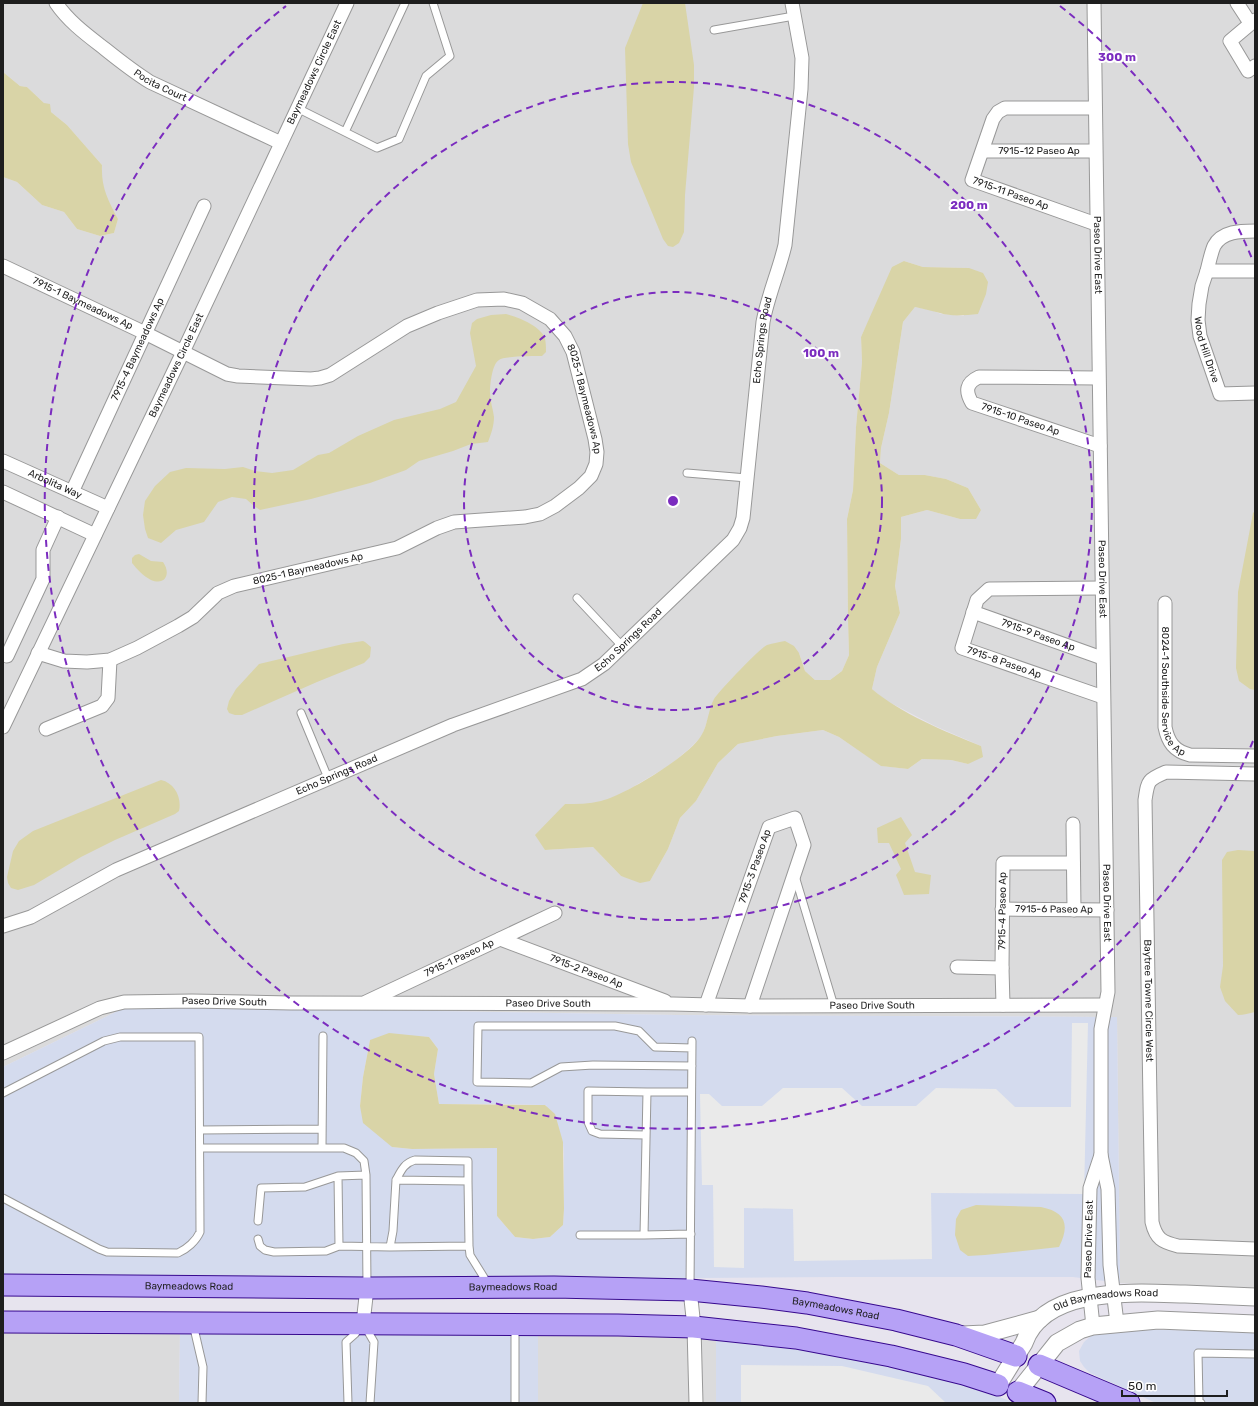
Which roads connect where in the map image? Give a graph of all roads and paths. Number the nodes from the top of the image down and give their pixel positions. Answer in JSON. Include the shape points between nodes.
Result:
{"nodes":[{"id":1,"x":56,"y":3,"type":"edge"},
{"id":2,"x":347,"y":3,"type":"edge"},
{"id":3,"x":405,"y":3,"type":"edge"},
{"id":4,"x":432,"y":3,"type":"edge"},
{"id":5,"x":1094,"y":3,"type":"edge"},
{"id":6,"x":1237,"y":3,"type":"edge"},
{"id":7,"x":793,"y":9,"type":"edge"},
{"id":8,"x":1252,"y":21,"type":"edge"},
{"id":9,"x":714,"y":30,"type":"dead end"},
{"id":10,"x":1255,"y":66,"type":"edge"},
{"id":11,"x":298,"y":108,"type":"junction"},
{"id":12,"x":1095,"y":108,"type":"junction"},
{"id":13,"x":345,"y":132,"type":"junction"},
{"id":14,"x":281,"y":142,"type":"junction"},
{"id":15,"x":983,"y":151,"type":"junction"},
{"id":16,"x":1095,"y":151,"type":"junction"},
{"id":17,"x":204,"y":206,"type":"dead end"},
{"id":18,"x":1096,"y":224,"type":"junction"},
{"id":19,"x":1255,"y":231,"type":"edge"},
{"id":20,"x":3,"y":266,"type":"edge"},
{"id":21,"x":1207,"y":271,"type":"junction"},
{"id":22,"x":1255,"y":271,"type":"edge"},
{"id":23,"x":145,"y":333,"type":"junction"},
{"id":24,"x":183,"y":352,"type":"junction"},
{"id":25,"x":1098,"y":378,"type":"junction"},
{"id":26,"x":1255,"y":392,"type":"edge"},
{"id":27,"x":1100,"y":446,"type":"junction"},
{"id":28,"x":3,"y":461,"type":"edge"},
{"id":29,"x":688,"y":473,"type":"dead end"},
{"id":30,"x":747,"y":478,"type":"junction"},
{"id":31,"x":3,"y":492,"type":"edge"},
{"id":32,"x":72,"y":492,"type":"junction"},
{"id":33,"x":108,"y":508,"type":"junction"},
{"id":34,"x":58,"y":517,"type":"junction"},
{"id":35,"x":95,"y":535,"type":"junction"},
{"id":36,"x":1101,"y":588,"type":"junction"},
{"id":37,"x":577,"y":598,"type":"dead end"},
{"id":38,"x":1165,"y":603,"type":"dead end"},
{"id":39,"x":973,"y":612,"type":"junction"},
{"id":40,"x":622,"y":646,"type":"junction"},
{"id":41,"x":38,"y":653,"type":"junction"},
{"id":42,"x":7,"y":656,"type":"dead end"},
{"id":43,"x":1102,"y":658,"type":"junction"},
{"id":44,"x":110,"y":660,"type":"junction"},
{"id":45,"x":1103,"y":698,"type":"junction"},
{"id":46,"x":301,"y":713,"type":"dead end"},
{"id":47,"x":3,"y":727,"type":"edge"},
{"id":48,"x":46,"y":729,"type":"dead end"},
{"id":49,"x":1255,"y":756,"type":"edge"},
{"id":50,"x":1255,"y":774,"type":"edge"},
{"id":51,"x":328,"y":778,"type":"junction"},
{"id":52,"x":1073,"y":824,"type":"dead end"},
{"id":53,"x":1073,"y":863,"type":"junction"},
{"id":54,"x":794,"y":874,"type":"junction"},
{"id":55,"x":1002,"y":909,"type":"junction"},
{"id":56,"x":1074,"y":910,"type":"junction"},
{"id":57,"x":1107,"y":910,"type":"junction"},
{"id":58,"x":555,"y":913,"type":"dead end"},
{"id":59,"x":3,"y":926,"type":"edge"},
{"id":60,"x":500,"y":939,"type":"junction"},
{"id":61,"x":958,"y":967,"type":"dead end"},
{"id":62,"x":1002,"y":968,"type":"junction"},
{"id":63,"x":363,"y":1003,"type":"junction"},
{"id":64,"x":673,"y":1004,"type":"junction"},
{"id":65,"x":706,"y":1005,"type":"junction"},
{"id":66,"x":1003,"y":1005,"type":"junction"},
{"id":67,"x":1105,"y":1005,"type":"junction"},
{"id":68,"x":750,"y":1006,"type":"junction"},
{"id":69,"x":834,"y":1006,"type":"junction"},
{"id":70,"x":323,"y":1036,"type":"dead end"},
{"id":71,"x":3,"y":1053,"type":"edge"},
{"id":72,"x":692,"y":1066,"type":"junction"},
{"id":73,"x":646,"y":1092,"type":"junction"},
{"id":74,"x":692,"y":1092,"type":"junction"},
{"id":75,"x":3,"y":1093,"type":"edge"},
{"id":76,"x":322,"y":1129,"type":"junction"},
{"id":77,"x":200,"y":1130,"type":"junction"},
{"id":78,"x":645,"y":1135,"type":"junction"},
{"id":79,"x":322,"y":1147,"type":"junction"},
{"id":80,"x":200,"y":1148,"type":"junction"},
{"id":81,"x":1101,"y":1155,"type":"junction"},
{"id":82,"x":366,"y":1175,"type":"junction"},
{"id":83,"x":338,"y":1176,"type":"junction"},
{"id":84,"x":396,"y":1180,"type":"junction"},
{"id":85,"x":468,"y":1181,"type":"junction"},
{"id":86,"x":3,"y":1198,"type":"edge"},
{"id":87,"x":258,"y":1221,"type":"dead end"},
{"id":88,"x":691,"y":1234,"type":"junction"},
{"id":89,"x":580,"y":1235,"type":"dead end"},
{"id":90,"x":644,"y":1235,"type":"junction"},
{"id":91,"x":258,"y":1239,"type":"dead end"},
{"id":92,"x":339,"y":1246,"type":"junction"},
{"id":93,"x":367,"y":1246,"type":"junction"},
{"id":94,"x":469,"y":1246,"type":"junction"},
{"id":95,"x":390,"y":1247,"type":"junction"},
{"id":96,"x":1255,"y":1249,"type":"edge"},
{"id":97,"x":3,"y":1285,"type":"edge"},
{"id":98,"x":367,"y":1288,"type":"junction"},
{"id":99,"x":490,"y":1288,"type":"junction"},
{"id":100,"x":690,"y":1290,"type":"junction"},
{"id":101,"x":1113,"y":1294,"type":"junction"},
{"id":102,"x":1089,"y":1297,"type":"junction"},
{"id":103,"x":1255,"y":1297,"type":"edge"},
{"id":104,"x":1040,"y":1319,"type":"junction"},
{"id":105,"x":3,"y":1322,"type":"edge"},
{"id":106,"x":193,"y":1323,"type":"junction"},
{"id":107,"x":363,"y":1323,"type":"junction"},
{"id":108,"x":1117,"y":1323,"type":"junction"},
{"id":109,"x":1255,"y":1324,"type":"edge"},
{"id":110,"x":515,"y":1325,"type":"junction"},
{"id":111,"x":1093,"y":1326,"type":"junction"},
{"id":112,"x":694,"y":1327,"type":"junction"},
{"id":113,"x":956,"y":1335,"type":"junction"},
{"id":114,"x":1255,"y":1354,"type":"edge"},
{"id":115,"x":1016,"y":1356,"type":"junction"},
{"id":116,"x":1038,"y":1365,"type":"junction"},
{"id":117,"x":998,"y":1385,"type":"joint"},
{"id":118,"x":1018,"y":1392,"type":"joint"},
{"id":119,"x":202,"y":1403,"type":"edge"},
{"id":120,"x":348,"y":1403,"type":"edge"},
{"id":121,"x":370,"y":1403,"type":"edge"},
{"id":122,"x":515,"y":1403,"type":"edge"},
{"id":123,"x":696,"y":1403,"type":"edge"},
{"id":124,"x":1045,"y":1403,"type":"edge"},
{"id":125,"x":1129,"y":1403,"type":"edge"},
{"id":126,"x":1201,"y":1403,"type":"edge"}],
"edges":[{"from":1,"to":14,"type":"street","name":"Pocita Court","via":[[77,27],[150,82]]},
{"from":2,"to":11,"type":"street","name":"Baymeadows Circle East"},
{"from":3,"to":13,"type":"lane"},
{"from":4,"to":13,"type":"lane","via":[[450,56],[426,76],[399,139],[377,148]]},
{"from":5,"to":12,"type":"street","name":"Paseo Drive East"},
{"from":6,"to":8,"type":"street"},
{"from":7,"to":9,"type":"lane"},
{"from":7,"to":30,"type":"street","name":"Echo Springs Road","via":[[802,58],[801,89],[785,245],[764,316]]},
{"from":8,"to":10,"type":"street","via":[[1230,41],[1248,71]]},
{"from":11,"to":13,"type":"lane"},
{"from":11,"to":14,"type":"street","name":"Baymeadows Circle East"},
{"from":12,"to":15,"type":"street","name":"7915-11 Paseo Ap","via":[[1005,108],[993,119]]},
{"from":12,"to":16,"type":"street","name":"Paseo Drive East"},
{"from":14,"to":24,"type":"street","name":"Baymeadows Circle East"},
{"from":15,"to":16,"type":"street","name":"7915-12 Paseo Ap"},
{"from":15,"to":18,"type":"street","name":"7915-11 Paseo Ap","via":[[972,180]]},
{"from":16,"to":18,"type":"street","name":"Paseo Drive East"},
{"from":17,"to":23,"type":"street","name":"7915-4 Baymeadows Ap"},
{"from":18,"to":25,"type":"street","name":"Paseo Drive East"},
{"from":19,"to":21,"type":"street","via":[[1230,233],[1222,238],[1215,245]]},
{"from":20,"to":23,"type":"street","name":"7915-1 Baymeadows Ap"},
{"from":21,"to":22,"type":"street"},
{"from":21,"to":26,"type":"street","name":"Wood Hill Drive","via":[[1202,286],[1198,320],[1200,336],[1220,394]]},
{"from":23,"to":24,"type":"street","name":"7915-1 Baymeadows Ap"},
{"from":23,"to":32,"type":"street","name":"7915-4 Baymeadows Ap"},
{"from":24,"to":33,"type":"street","name":"Baymeadows Circle East"},
{"from":24,"to":44,"type":"street","name":"8025-1 Baymeadows Ap","via":[[227,374],[320,378],[330,375],[407,326],[477,300],[510,299],[550,318],[566,336],[573,352],[595,439],[596,464],[591,476],[579,488],[540,514],[454,522],[397,548],[234,586],[218,594],[188,620]]},
{"from":25,"to":27,"type":"street","name":"Paseo Drive East"},
{"from":25,"to":27,"type":"street","name":"7915-10 Paseo Ap","via":[[979,377],[972,380],[968,386],[968,395],[972,403]]},
{"from":27,"to":36,"type":"street","name":"Paseo Drive East"},
{"from":28,"to":32,"type":"street","name":"Arbolita Way"},
{"from":29,"to":30,"type":"lane"},
{"from":30,"to":40,"type":"street","name":"Echo Springs Road","via":[[743,518],[733,540]]},
{"from":31,"to":34,"type":"street"},
{"from":32,"to":33,"type":"street","name":"Arbolita Way"},
{"from":33,"to":35,"type":"street","name":"Baymeadows Circle East"},
{"from":34,"to":35,"type":"street"},
{"from":34,"to":42,"type":"street","via":[[43,550],[43,579]]},
{"from":35,"to":41,"type":"street","name":"Baymeadows Circle East"},
{"from":36,"to":39,"type":"street","name":"7915-8 Paseo Ap","via":[[989,589],[977,600]]},
{"from":36,"to":43,"type":"street","name":"Paseo Drive East"},
{"from":37,"to":40,"type":"lane"},
{"from":38,"to":49,"type":"street","name":"8024-1 Southside Service Ap","via":[[1165,727],[1172,746],[1185,754]]},
{"from":39,"to":43,"type":"street","name":"7915-9 Paseo Ap"},
{"from":39,"to":45,"type":"street","name":"7915-8 Paseo Ap","via":[[962,648]]},
{"from":40,"to":51,"type":"street","name":"Echo Springs Road","via":[[604,664],[582,679],[453,725]]},
{"from":41,"to":44,"type":"street","name":"8025-1 Baymeadows Ap","via":[[64,661]]},
{"from":41,"to":47,"type":"street","name":"Baymeadows Circle East"},
{"from":43,"to":45,"type":"street","name":"Paseo Drive East"},
{"from":44,"to":48,"type":"street","via":[[108,698],[102,706]]},
{"from":45,"to":57,"type":"street","name":"Paseo Drive East"},
{"from":46,"to":51,"type":"lane"},
{"from":50,"to":96,"type":"street","name":"Baytree Towne Circle West","via":[[1166,772],[1153,777],[1148,784],[1145,800],[1152,1222],[1158,1238],[1168,1244]]},
{"from":51,"to":59,"type":"street","name":"Echo Springs Road","via":[[116,870],[31,917]]},
{"from":52,"to":53,"type":"street"},
{"from":53,"to":55,"type":"street","name":"7915-4 Paseo Ap","via":[[1003,863]]},
{"from":53,"to":56,"type":"street"},
{"from":54,"to":65,"type":"street","name":"7915-3 Paseo Ap","via":[[804,845],[795,818],[769,827]]},
{"from":54,"to":68,"type":"street","name":"7915-3 Paseo Ap"},
{"from":54,"to":69,"type":"lane"},
{"from":55,"to":56,"type":"street","name":"7915-6 Paseo Ap"},
{"from":55,"to":62,"type":"street","name":"7915-4 Paseo Ap"},
{"from":56,"to":57,"type":"street","name":"7915-6 Paseo Ap"},
{"from":57,"to":67,"type":"street","name":"Paseo Drive East","via":[[1108,992]]},
{"from":58,"to":60,"type":"street","name":"7915-1 Paseo Ap"},
{"from":60,"to":63,"type":"street","name":"7915-1 Paseo Ap"},
{"from":60,"to":64,"type":"street","name":"7915-2 Paseo Ap"},
{"from":61,"to":62,"type":"street"},
{"from":62,"to":66,"type":"street","name":"7915-4 Paseo Ap"},
{"from":63,"to":64,"type":"street","name":"Paseo Drive South"},
{"from":63,"to":71,"type":"street","name":"Paseo Drive South","via":[[124,1002],[100,1008]]},
{"from":64,"to":65,"type":"street","name":"Paseo Drive South"},
{"from":65,"to":68,"type":"street","name":"Paseo Drive South"},
{"from":66,"to":67,"type":"street","name":"Paseo Drive South"},
{"from":66,"to":69,"type":"street","name":"Paseo Drive South"},
{"from":67,"to":81,"type":"street","name":"Paseo Drive East","via":[[1101,1029]]},
{"from":68,"to":69,"type":"street","name":"Paseo Drive South"},
{"from":70,"to":76,"type":"lane"},
{"from":72,"to":72,"type":"lane","via":[[692,1044],[655,1047],[639,1031],[615,1026],[478,1026],[477,1082],[531,1083],[561,1067]]},
{"from":72,"to":74,"type":"lane"},
{"from":73,"to":74,"type":"lane"},
{"from":73,"to":78,"type":"lane"},
{"from":73,"to":78,"type":"lane","via":[[588,1091],[588,1122],[592,1131],[600,1134]]},
{"from":74,"to":88,"type":"lane"},
{"from":75,"to":77,"type":"lane","via":[[104,1041],[120,1037],[199,1037]]},
{"from":76,"to":77,"type":"lane"},
{"from":76,"to":79,"type":"lane"},
{"from":77,"to":80,"type":"lane"},
{"from":78,"to":90,"type":"lane"},
{"from":79,"to":80,"type":"lane"},
{"from":79,"to":82,"type":"lane","via":[[344,1148],[356,1153],[364,1161]]},
{"from":80,"to":86,"type":"lane","via":[[200,1232],[198,1238],[178,1253],[106,1252]]},
{"from":81,"to":101,"type":"street","name":"Paseo Drive East","via":[[1108,1189]]},
{"from":81,"to":102,"type":"street","name":"Paseo Drive East","via":[[1090,1188]]},
{"from":82,"to":83,"type":"lane"},
{"from":82,"to":93,"type":"lane"},
{"from":83,"to":87,"type":"lane","via":[[304,1187],[261,1188]]},
{"from":83,"to":92,"type":"lane"},
{"from":84,"to":85,"type":"lane"},
{"from":84,"to":85,"type":"lane","via":[[402,1168],[415,1160],[468,1161]]},
{"from":84,"to":95,"type":"lane"},
{"from":85,"to":94,"type":"lane"},
{"from":88,"to":90,"type":"lane"},
{"from":88,"to":100,"type":"lane"},
{"from":89,"to":90,"type":"lane"},
{"from":91,"to":92,"type":"lane","via":[[260,1246],[274,1252],[326,1251]]},
{"from":92,"to":93,"type":"lane"},
{"from":93,"to":95,"type":"lane"},
{"from":93,"to":98,"type":"lane"},
{"from":94,"to":95,"type":"lane"},
{"from":94,"to":99,"type":"lane","via":[[470,1255]]},
{"from":97,"to":98,"type":"main road","name":"Baymeadows Road"},
{"from":98,"to":99,"type":"main road","name":"Baymeadows Road"},
{"from":98,"to":107,"type":"street"},
{"from":99,"to":100,"type":"main road","name":"Baymeadows Road"},
{"from":100,"to":112,"type":"street"},
{"from":100,"to":113,"type":"main road","name":"Baymeadows Road","via":[[807,1303],[896,1320]]},
{"from":101,"to":102,"type":"street","name":"Old Baymeadows Road"},
{"from":101,"to":103,"type":"street","name":"Old Baymeadows Road"},
{"from":101,"to":108,"type":"street","name":"Paseo Drive East"},
{"from":102,"to":104,"type":"street","name":"Old Baymeadows Road","via":[[1075,1300]]},
{"from":102,"to":111,"type":"street","name":"Paseo Drive East"},
{"from":104,"to":113,"type":"street","via":[[985,1334]]},
{"from":104,"to":115,"type":"street","name":"Old Baymeadows Road"},
{"from":105,"to":106,"type":"main road"},
{"from":106,"to":107,"type":"main road"},
{"from":106,"to":119,"type":"lane","via":[[202,1367]]},
{"from":107,"to":110,"type":"main road"},
{"from":107,"to":120,"type":"lane","via":[[346,1342]]},
{"from":107,"to":121,"type":"lane","via":[[374,1342]]},
{"from":108,"to":109,"type":"street","name":"Old Baymeadows Road","via":[[1158,1320]]},
{"from":108,"to":111,"type":"street","name":"Old Baymeadows Road"},
{"from":110,"to":112,"type":"main road"},
{"from":110,"to":122,"type":"lane"},
{"from":111,"to":116,"type":"street","name":"Old Baymeadows Road","via":[[1057,1342]]},
{"from":112,"to":117,"type":"main road","via":[[796,1338],[891,1356]]},
{"from":112,"to":123,"type":"street"},
{"from":113,"to":115,"type":"main road","name":"Baymeadows Road"},
{"from":114,"to":126,"type":"lane","via":[[1198,1353]]},
{"from":115,"to":117,"type":"street","name":"Old Baymeadows Road"},
{"from":116,"to":118,"type":"street","name":"Old Baymeadows Road"},
{"from":116,"to":125,"type":"main road"},
{"from":118,"to":124,"type":"main road"}]}
